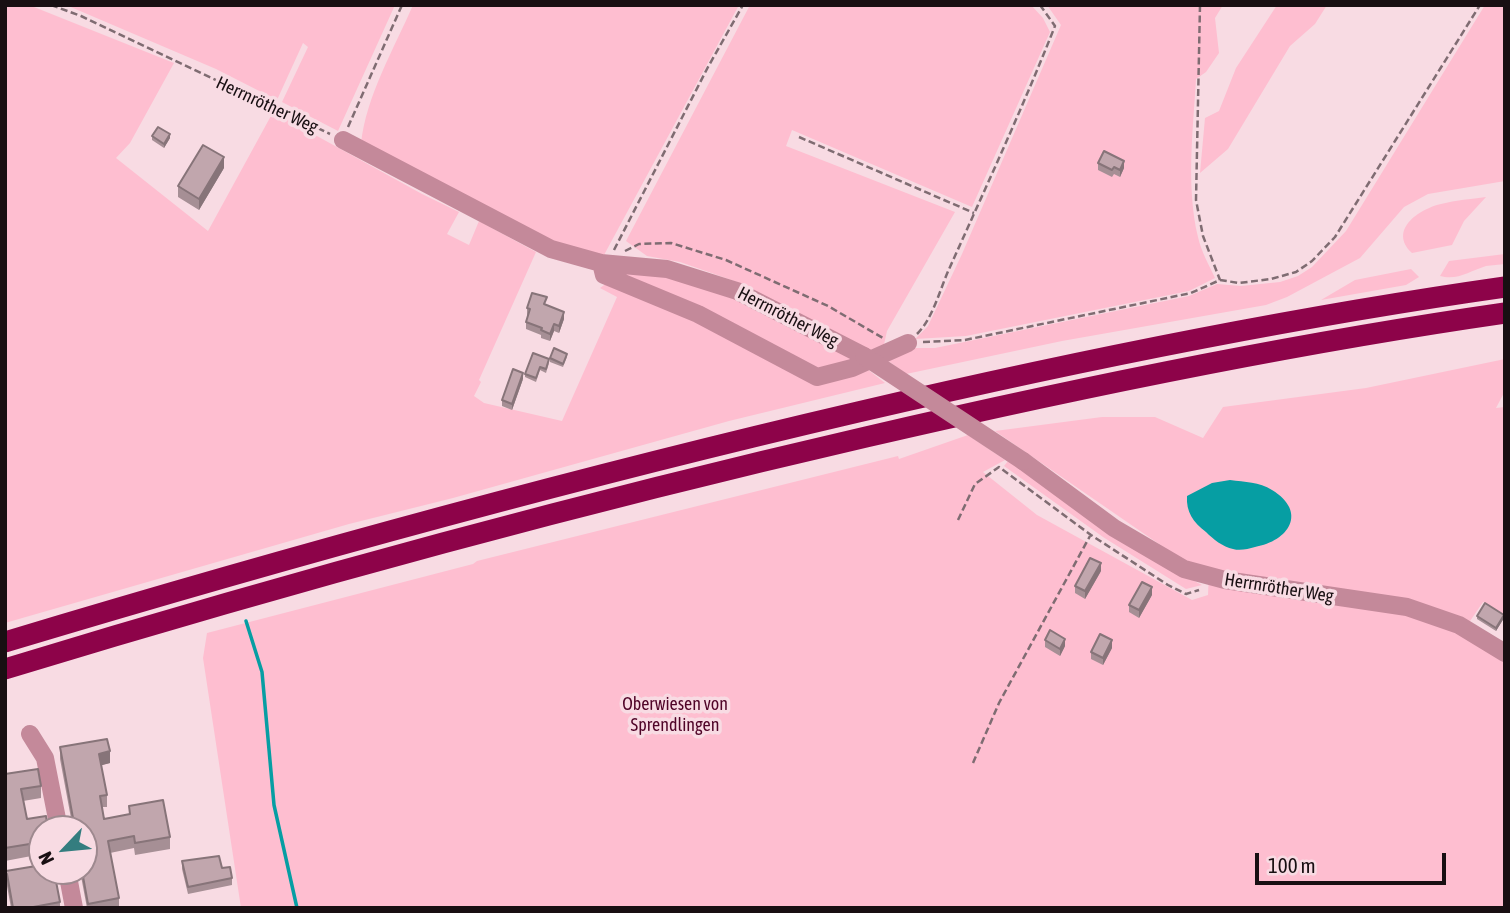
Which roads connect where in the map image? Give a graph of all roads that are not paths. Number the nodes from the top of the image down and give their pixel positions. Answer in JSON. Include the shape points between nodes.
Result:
{"nodes":[{"id":1,"x":343,"y":140,"type":"road end"},
{"id":2,"x":601,"y":263,"type":"junction"},
{"id":3,"x":1505,"y":287,"type":"edge"},
{"id":4,"x":1505,"y":313,"type":"edge"},
{"id":5,"x":908,"y":343,"type":"road end"},
{"id":6,"x":5,"y":642,"type":"edge"},
{"id":7,"x":1505,"y":653,"type":"edge"},
{"id":8,"x":5,"y":669,"type":"edge"},
{"id":9,"x":30,"y":734,"type":"dead end"},
{"id":10,"x":56,"y":815,"type":"edge"},
{"id":11,"x":70,"y":885,"type":"edge"},
{"id":12,"x":74,"y":908,"type":"edge"}],
"edges":[{"from":1,"to":2,"type":"street","name":"Herrnröther Weg","via":[[551,249]]},
{"from":2,"to":5,"type":"street","via":[[604,275],[698,314],[817,377],[852,368]]},
{"from":2,"to":7,"type":"street","name":"Herrnröther Weg","bridge":true,"via":[[667,269],[737,291],[864,356],[1114,527],[1184,569],[1225,580],[1407,607],[1459,625]]},
{"from":3,"to":6,"type":"highway","via":[[1146,348],[737,440],[391,530]]},
{"from":4,"to":8,"type":"highway","via":[[1235,357],[735,467],[396,556]]},
{"from":9,"to":10,"type":"street","via":[[45,758]]},
{"from":11,"to":12,"type":"street"}]}
